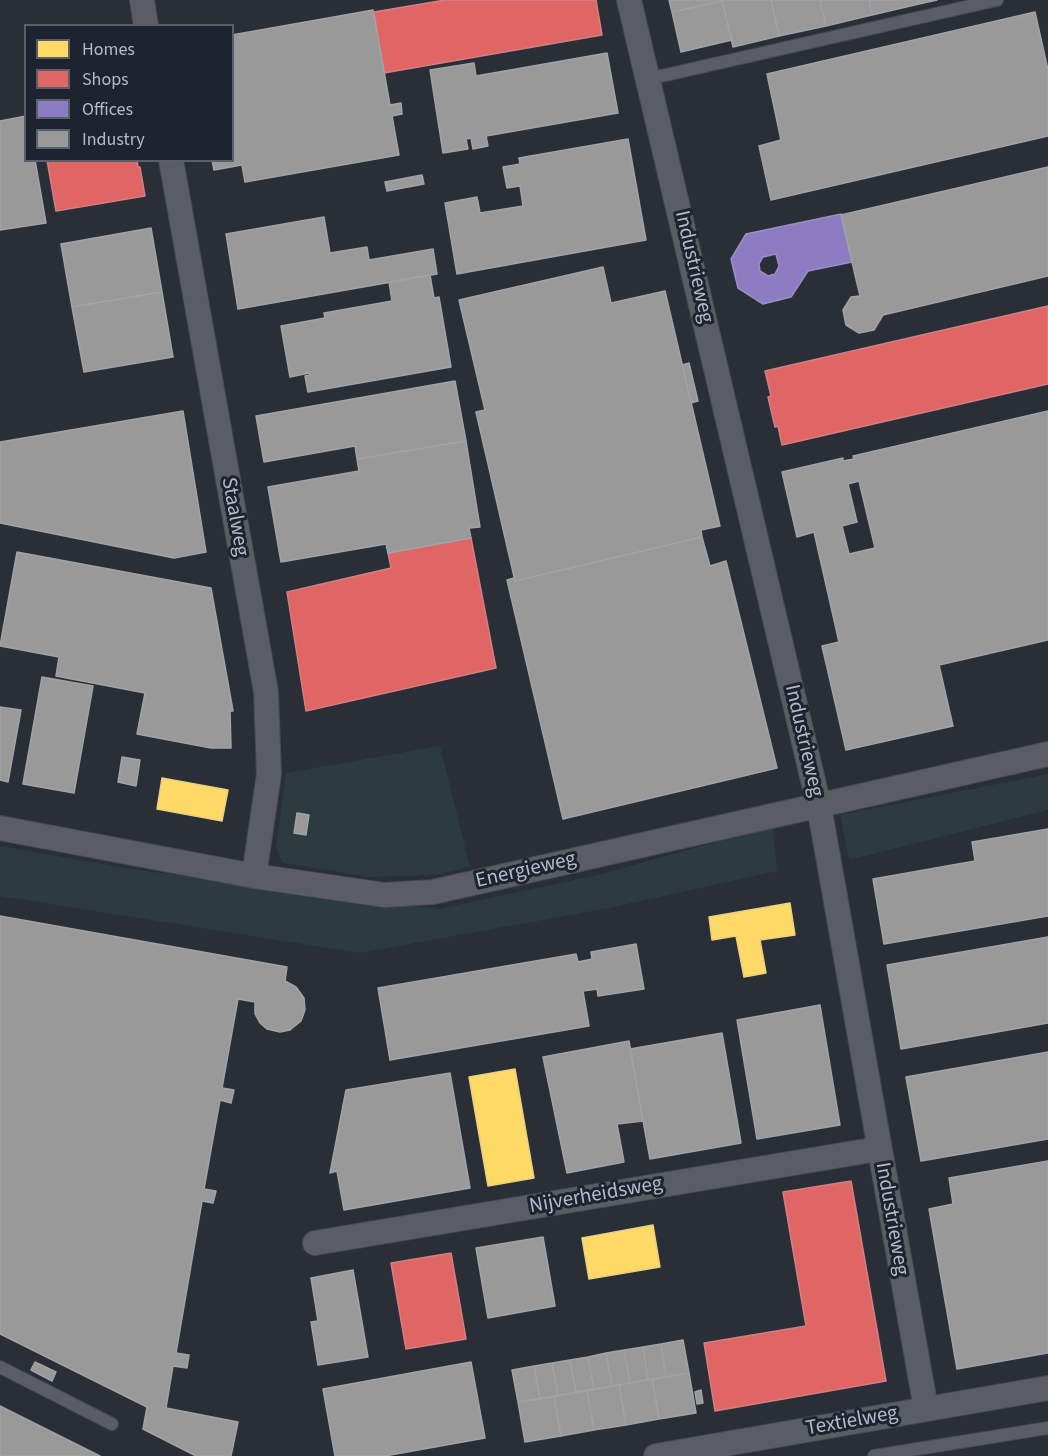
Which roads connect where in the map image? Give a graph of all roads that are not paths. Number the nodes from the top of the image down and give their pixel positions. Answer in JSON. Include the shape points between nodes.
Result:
{"nodes":[{"id":1,"x":142,"y":0,"type":"edge"},
{"id":2,"x":629,"y":0,"type":"edge"},
{"id":3,"x":997,"y":0,"type":"edge"},
{"id":4,"x":146,"y":24,"type":"edge"},
{"id":5,"x":648,"y":79,"type":"junction"},
{"id":6,"x":171,"y":162,"type":"edge"},
{"id":7,"x":1048,"y":754,"type":"edge"},
{"id":8,"x":819,"y":806,"type":"junction"},
{"id":9,"x":0,"y":828,"type":"edge"},
{"id":10,"x":254,"y":876,"type":"junction"},
{"id":11,"x":878,"y":1149,"type":"junction"},
{"id":12,"x":315,"y":1244,"type":"dead end"},
{"id":13,"x":0,"y":1367,"type":"edge"},
{"id":14,"x":1048,"y":1388,"type":"edge"},
{"id":15,"x":926,"y":1409,"type":"junction"},
{"id":16,"x":112,"y":1424,"type":"dead end"},
{"id":17,"x":1048,"y":1428,"type":"edge"},
{"id":18,"x":656,"y":1456,"type":"edge"},
{"id":19,"x":874,"y":1456,"type":"edge"}],
"edges":[{"from":1,"to":4,"type":"street"},
{"from":2,"to":5,"type":"street","name":"Industrieweg"},
{"from":3,"to":5,"type":"lane"},
{"from":5,"to":8,"type":"street","name":"Industrieweg"},
{"from":6,"to":10,"type":"street","name":"Staalweg","via":[[266,693],[269,774]]},
{"from":7,"to":8,"type":"street","name":"Energieweg"},
{"from":8,"to":10,"type":"street","name":"Energieweg","via":[[433,892],[385,895]]},
{"from":8,"to":11,"type":"street","name":"Industrieweg"},
{"from":9,"to":10,"type":"street","name":"Energieweg"},
{"from":11,"to":12,"type":"street","name":"Nijverheidsweg"},
{"from":11,"to":15,"type":"street","name":"Industrieweg"},
{"from":13,"to":16,"type":"lane"},
{"from":14,"to":15,"type":"street","name":"Textielweg"},
{"from":15,"to":18,"type":"street","name":"Textielweg"},
{"from":17,"to":19,"type":"lane"}]}
